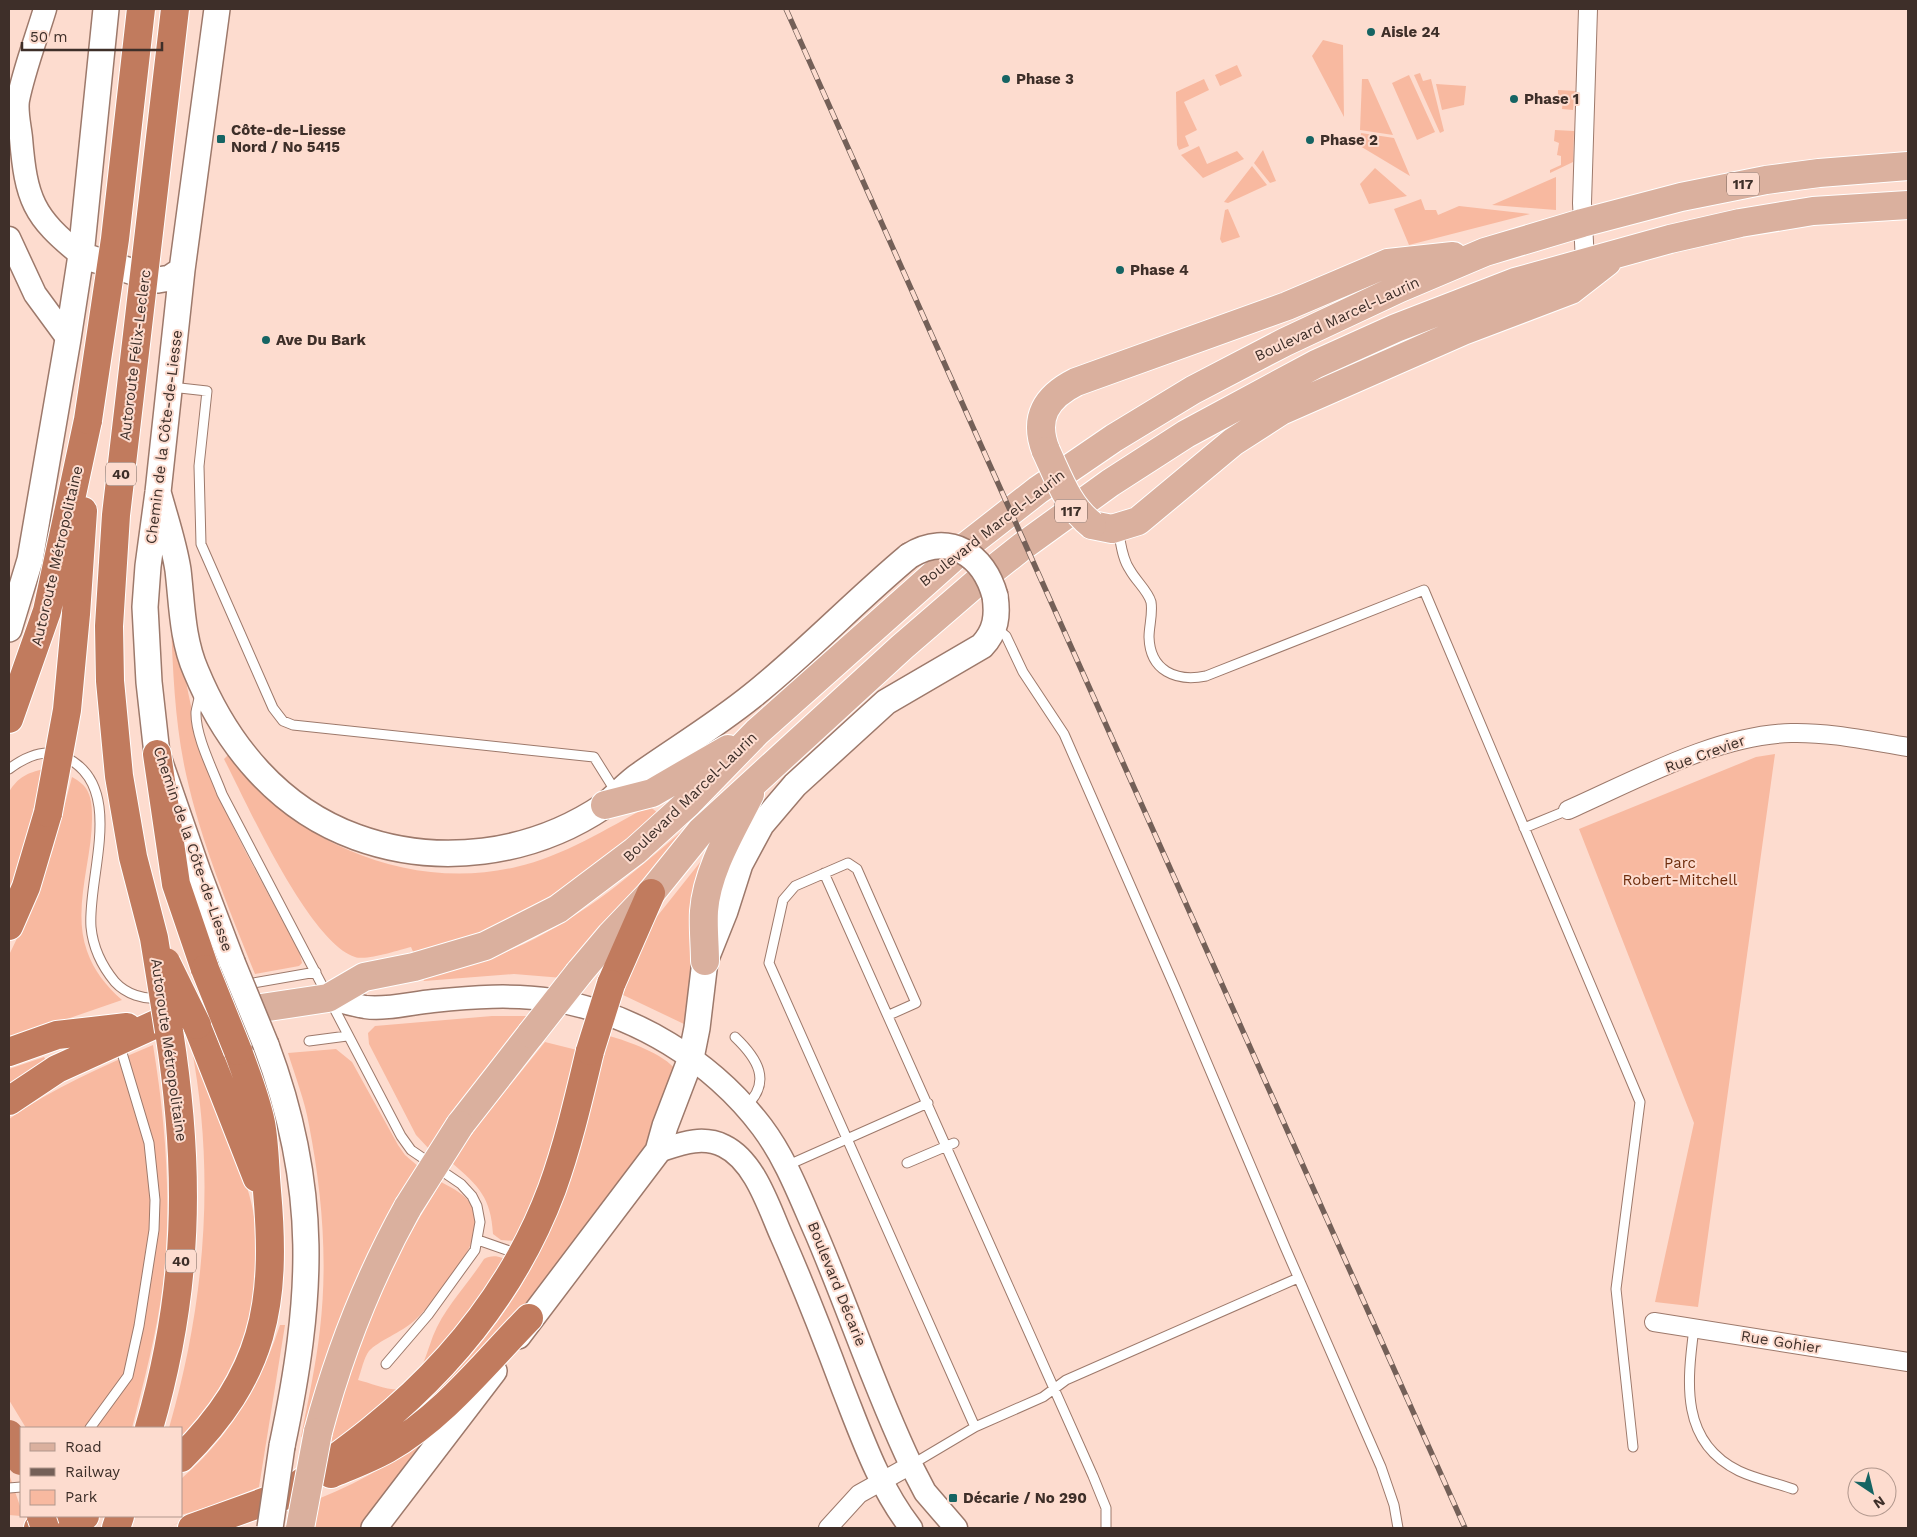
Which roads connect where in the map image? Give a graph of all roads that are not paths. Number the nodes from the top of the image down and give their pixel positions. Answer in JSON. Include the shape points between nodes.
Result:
{"nodes":[{"id":1,"x":45,"y":9,"type":"edge"},
{"id":2,"x":106,"y":9,"type":"edge"},
{"id":3,"x":141,"y":9,"type":"edge"},
{"id":4,"x":175,"y":9,"type":"edge"},
{"id":5,"x":217,"y":9,"type":"edge"},
{"id":6,"x":1588,"y":9,"type":"edge"},
{"id":7,"x":18,"y":102,"type":"junction"},
{"id":8,"x":9,"y":126,"type":"edge"},
{"id":9,"x":1908,"y":166,"type":"edge"},
{"id":10,"x":1908,"y":205,"type":"edge"},
{"id":11,"x":1582,"y":223,"type":"junction"},
{"id":12,"x":9,"y":238,"type":"edge"},
{"id":13,"x":1485,"y":252,"type":"junction"},
{"id":14,"x":1618,"y":254,"type":"junction"},
{"id":15,"x":80,"y":255,"type":"junction"},
{"id":16,"x":1585,"y":262,"type":"junction"},
{"id":17,"x":182,"y":270,"type":"junction"},
{"id":18,"x":68,"y":339,"type":"junction"},
{"id":19,"x":170,"y":387,"type":"junction"},
{"id":20,"x":88,"y":420,"type":"junction"},
{"id":21,"x":158,"y":492,"type":"junction"},
{"id":22,"x":1105,"y":527,"type":"junction"},
{"id":23,"x":994,"y":627,"type":"junction"},
{"id":24,"x":9,"y":629,"type":"edge"},
{"id":25,"x":202,"y":686,"type":"junction"},
{"id":26,"x":9,"y":719,"type":"edge"},
{"id":27,"x":757,"y":732,"type":"junction"},
{"id":28,"x":1908,"y":747,"type":"edge"},
{"id":29,"x":157,"y":754,"type":"junction"},
{"id":30,"x":10,"y":769,"type":"edge"},
{"id":31,"x":755,"y":784,"type":"junction"},
{"id":32,"x":611,"y":800,"type":"junction"},
{"id":33,"x":1568,"y":810,"type":"joint"},
{"id":34,"x":1524,"y":828,"type":"junction"},
{"id":35,"x":824,"y":873,"type":"junction"},
{"id":36,"x":651,"y":893,"type":"junction"},
{"id":37,"x":9,"y":926,"type":"edge"},
{"id":38,"x":154,"y":938,"type":"junction"},
{"id":39,"x":705,"y":961,"type":"junction"},
{"id":40,"x":316,"y":972,"type":"junction"},
{"id":41,"x":211,"y":986,"type":"junction"},
{"id":42,"x":328,"y":998,"type":"junction"},
{"id":43,"x":888,"y":1015,"type":"junction"},
{"id":44,"x":156,"y":1024,"type":"joint"},
{"id":45,"x":116,"y":1035,"type":"junction"},
{"id":46,"x":347,"y":1036,"type":"junction"},
{"id":47,"x":735,"y":1037,"type":"dead end"},
{"id":48,"x":309,"y":1041,"type":"dead end"},
{"id":49,"x":9,"y":1052,"type":"edge"},
{"id":50,"x":691,"y":1058,"type":"junction"},
{"id":51,"x":9,"y":1101,"type":"edge"},
{"id":52,"x":928,"y":1104,"type":"junction"},
{"id":53,"x":745,"y":1107,"type":"junction"},
{"id":54,"x":848,"y":1139,"type":"junction"},
{"id":55,"x":950,"y":1145,"type":"junction"},
{"id":56,"x":658,"y":1151,"type":"junction"},
{"id":57,"x":907,"y":1163,"type":"dead end"},
{"id":58,"x":786,"y":1167,"type":"junction"},
{"id":59,"x":268,"y":1208,"type":"junction"},
{"id":60,"x":478,"y":1240,"type":"junction"},
{"id":61,"x":521,"y":1256,"type":"junction"},
{"id":62,"x":1298,"y":1278,"type":"junction"},
{"id":63,"x":529,"y":1318,"type":"junction"},
{"id":64,"x":1654,"y":1322,"type":"dead end"},
{"id":65,"x":1694,"y":1328,"type":"junction"},
{"id":66,"x":1908,"y":1362,"type":"edge"},
{"id":67,"x":386,"y":1364,"type":"dead end"},
{"id":68,"x":1054,"y":1389,"type":"junction"},
{"id":69,"x":975,"y":1426,"type":"junction"},
{"id":70,"x":91,"y":1427,"type":"edge"},
{"id":71,"x":149,"y":1427,"type":"edge"},
{"id":72,"x":9,"y":1434,"type":"edge"},
{"id":73,"x":1633,"y":1447,"type":"dead end"},
{"id":74,"x":182,"y":1457,"type":"edge"},
{"id":75,"x":20,"y":1459,"type":"edge"},
{"id":76,"x":910,"y":1466,"type":"junction"},
{"id":77,"x":882,"y":1481,"type":"junction"},
{"id":78,"x":1793,"y":1489,"type":"dead end"},
{"id":79,"x":282,"y":1496,"type":"junction"},
{"id":80,"x":81,"y":1517,"type":"edge"},
{"id":81,"x":38,"y":1528,"type":"edge"},
{"id":82,"x":192,"y":1528,"type":"edge"},
{"id":83,"x":270,"y":1528,"type":"edge"},
{"id":84,"x":300,"y":1528,"type":"edge"},
{"id":85,"x":374,"y":1528,"type":"edge"},
{"id":86,"x":828,"y":1528,"type":"edge"},
{"id":87,"x":911,"y":1528,"type":"edge"},
{"id":88,"x":956,"y":1528,"type":"edge"},
{"id":89,"x":1106,"y":1528,"type":"edge"},
{"id":90,"x":1398,"y":1528,"type":"edge"}],
"edges":[{"from":1,"to":7,"type":"street"},
{"from":2,"to":15,"type":"main road"},
{"from":3,"to":20,"type":"highway","bridge":true,"via":[[115,239]]},
{"from":4,"to":38,"type":"highway","name":"Autoroute Félix-Leclerc","number":"40","bridge":true,"via":[[117,506],[109,609],[110,681],[119,776],[133,857]]},
{"from":5,"to":17,"type":"main road","name":"Chemin de la Côte-de-Liesse"},
{"from":6,"to":11,"type":"street"},
{"from":7,"to":8,"type":"street"},
{"from":7,"to":15,"type":"street","via":[[30,200],[50,227]]},
{"from":9,"to":11,"type":"main road","name":"Boulevard Marcel-Laurin","number":"117","via":[[1766,180],[1689,195]]},
{"from":10,"to":14,"type":"main road","number":"117","via":[[1836,209],[1770,218],[1678,237]]},
{"from":11,"to":13,"type":"main road","name":"Boulevard Marcel-Laurin","number":"117"},
{"from":11,"to":16,"type":"street"},
{"from":12,"to":18,"type":"street","via":[[35,294]]},
{"from":13,"to":22,"type":"main road","bridge":true,"via":[[1388,263],[1287,306],[1076,382],[1055,395],[1042,415],[1040,430],[1046,451],[1078,514]]},
{"from":13,"to":27,"type":"main road","name":"Boulevard Marcel-Laurin","number":"117","via":[[1256,356],[1193,390],[1087,456],[965,547]]},
{"from":14,"to":16,"type":"main road","number":"117"},
{"from":14,"to":22,"type":"main road","via":[[1571,290],[1463,331],[1281,411],[1233,442],[1138,521]]},
{"from":15,"to":17,"type":"main road","via":[[158,280],[170,278]]},
{"from":15,"to":18,"type":"main road"},
{"from":16,"to":31,"type":"main road","number":"117","via":[[1515,282],[1396,328],[1283,381],[1160,450],[1110,483],[976,584],[902,647]]},
{"from":17,"to":19,"type":"main road","name":"Chemin de la Côte-de-Liesse"},
{"from":18,"to":24,"type":"main road","via":[[28,569]]},
{"from":19,"to":21,"type":"main road","name":"Chemin de la Côte-de-Liesse"},
{"from":19,"to":32,"type":"lane","via":[[207,391],[199,466],[201,544],[277,716],[293,725],[594,757]]},
{"from":20,"to":26,"type":"highway","name":"Autoroute Métropolitaine","via":[[47,611]]},
{"from":20,"to":37,"type":"highway","bridge":true,"via":[[67,710],[48,814]]},
{"from":21,"to":25,"type":"main road","via":[[177,569],[188,648]]},
{"from":21,"to":29,"type":"main road","name":"Chemin de la Côte-de-Liesse","via":[[146,606],[149,682]]},
{"from":22,"to":34,"type":"lane","via":[[1122,549],[1128,569],[1151,601],[1149,639],[1154,658],[1171,675],[1206,676],[1424,590]]},
{"from":23,"to":32,"type":"main road","bridge":true,"via":[[995,596],[984,570],[974,559],[963,551],[936,546],[918,550],[754,695],[638,776]]},
{"from":23,"to":39,"type":"main road","via":[[982,646],[886,702],[784,796],[761,826],[740,864]]},
{"from":23,"to":62,"type":"lane","via":[[1006,636],[1026,677],[1064,734]]},
{"from":25,"to":32,"type":"main road","via":[[233,741],[274,789],[309,815],[366,840],[423,852],[480,852],[542,837]]},
{"from":25,"to":40,"type":"lane","via":[[196,714],[214,773],[245,840]]},
{"from":27,"to":32,"type":"main road","via":[[652,793]]},
{"from":27,"to":42,"type":"main road","name":"Boulevard Marcel-Laurin","via":[[688,803],[635,851],[558,909],[485,946],[414,967],[364,977]]},
{"from":28,"to":33,"type":"street","name":"Rue Crevier","via":[[1821,734],[1760,736],[1710,749]]},
{"from":29,"to":41,"type":"highway","via":[[176,884]]},
{"from":29,"to":83,"type":"main road","name":"Chemin de la Côte-de-Liesse","bridge":true,"via":[[199,875],[283,1094],[296,1143],[303,1190],[307,1255],[304,1328]]},
{"from":30,"to":41,"type":"lane","via":[[29,756],[48,752],[66,757],[85,772],[95,791],[100,818],[91,924],[100,960],[119,985],[137,996],[154,998]]},
{"from":31,"to":36,"type":"main road","via":[[701,831]]},
{"from":31,"to":39,"type":"main road","via":[[724,847],[710,885],[704,910]]},
{"from":33,"to":34,"type":"lane"},
{"from":34,"to":73,"type":"lane","via":[[1640,1102],[1616,1289]]},
{"from":35,"to":43,"type":"lane"},
{"from":35,"to":43,"type":"lane","via":[[848,863],[857,869],[916,1003]]},
{"from":35,"to":54,"type":"lane","via":[[794,886],[783,900],[769,963]]},
{"from":36,"to":61,"type":"highway","bridge":true,"via":[[611,984],[561,1162]]},
{"from":36,"to":84,"type":"main road","bridge":true,"via":[[611,935],[460,1125],[408,1208],[371,1280],[330,1386]]},
{"from":38,"to":59,"type":"highway","bridge":true,"via":[[197,1026]]},
{"from":38,"to":71,"type":"highway","name":"Autoroute Métropolitaine","number":"40","bridge":true,"via":[[179,1099],[184,1195],[181,1268],[175,1312],[164,1373]]},
{"from":39,"to":50,"type":"main road","via":[[698,1028]]},
{"from":40,"to":41,"type":"lane"},
{"from":40,"to":42,"type":"lane"},
{"from":41,"to":59,"type":"highway","bridge":true,"via":[[238,1051],[261,1124]]},
{"from":42,"to":44,"type":"main road","name":"Boulevard Marcel-Laurin"},
{"from":42,"to":46,"type":"lane"},
{"from":42,"to":50,"type":"street","name":"Boulevard Décarie","via":[[367,1007],[493,996],[552,1000],[625,1022]]},
{"from":43,"to":52,"type":"lane"},
{"from":44,"to":45,"type":"highway"},
{"from":45,"to":49,"type":"highway","via":[[57,1035]]},
{"from":45,"to":51,"type":"highway"},
{"from":45,"to":70,"type":"lane","via":[[149,1143],[154,1230],[128,1376]]},
{"from":46,"to":48,"type":"lane"},
{"from":46,"to":60,"type":"lane","via":[[406,1143],[472,1196],[479,1215]]},
{"from":47,"to":53,"type":"lane","via":[[751,1054],[758,1068],[758,1093]]},
{"from":50,"to":53,"type":"street","name":"Boulevard Décarie","via":[[717,1078]]},
{"from":50,"to":56,"type":"main road"},
{"from":52,"to":54,"type":"lane"},
{"from":52,"to":55,"type":"lane"},
{"from":53,"to":58,"type":"street","name":"Boulevard Décarie"},
{"from":54,"to":58,"type":"lane"},
{"from":54,"to":69,"type":"lane"},
{"from":55,"to":57,"type":"lane"},
{"from":55,"to":68,"type":"lane"},
{"from":56,"to":63,"type":"main road"},
{"from":56,"to":77,"type":"street","via":[[685,1142],[708,1140],[731,1150],[750,1172],[794,1266]]},
{"from":58,"to":76,"type":"street","name":"Boulevard Décarie"},
{"from":59,"to":74,"type":"highway","via":[[272,1246],[270,1285],[256,1347],[227,1404]]},
{"from":60,"to":61,"type":"lane"},
{"from":60,"to":67,"type":"lane","via":[[468,1262]]},
{"from":61,"to":79,"type":"highway","via":[[482,1318],[430,1378],[372,1430]]},
{"from":62,"to":68,"type":"lane","via":[[1066,1380]]},
{"from":62,"to":90,"type":"lane","via":[[1381,1467]]},
{"from":63,"to":79,"type":"highway","via":[[439,1409],[400,1441]]},
{"from":63,"to":85,"type":"main road","via":[[498,1365]]},
{"from":64,"to":65,"type":"street","name":"Rue Gohier"},
{"from":65,"to":66,"type":"street","name":"Rue Gohier"},
{"from":65,"to":78,"type":"lane","via":[[1689,1397],[1695,1424],[1703,1440],[1720,1459],[1739,1471]]},
{"from":68,"to":69,"type":"lane"},
{"from":68,"to":89,"type":"lane","via":[[1104,1500]]},
{"from":69,"to":76,"type":"lane"},
{"from":72,"to":75,"type":"highway","bridge":true},
{"from":76,"to":77,"type":"street"},
{"from":76,"to":88,"type":"street","name":"Boulevard Décarie","via":[[925,1492]]},
{"from":77,"to":86,"type":"street","via":[[859,1494]]},
{"from":77,"to":87,"type":"street"},
{"from":79,"to":82,"type":"highway"},
{"from":80,"to":81,"type":"highway"}]}
